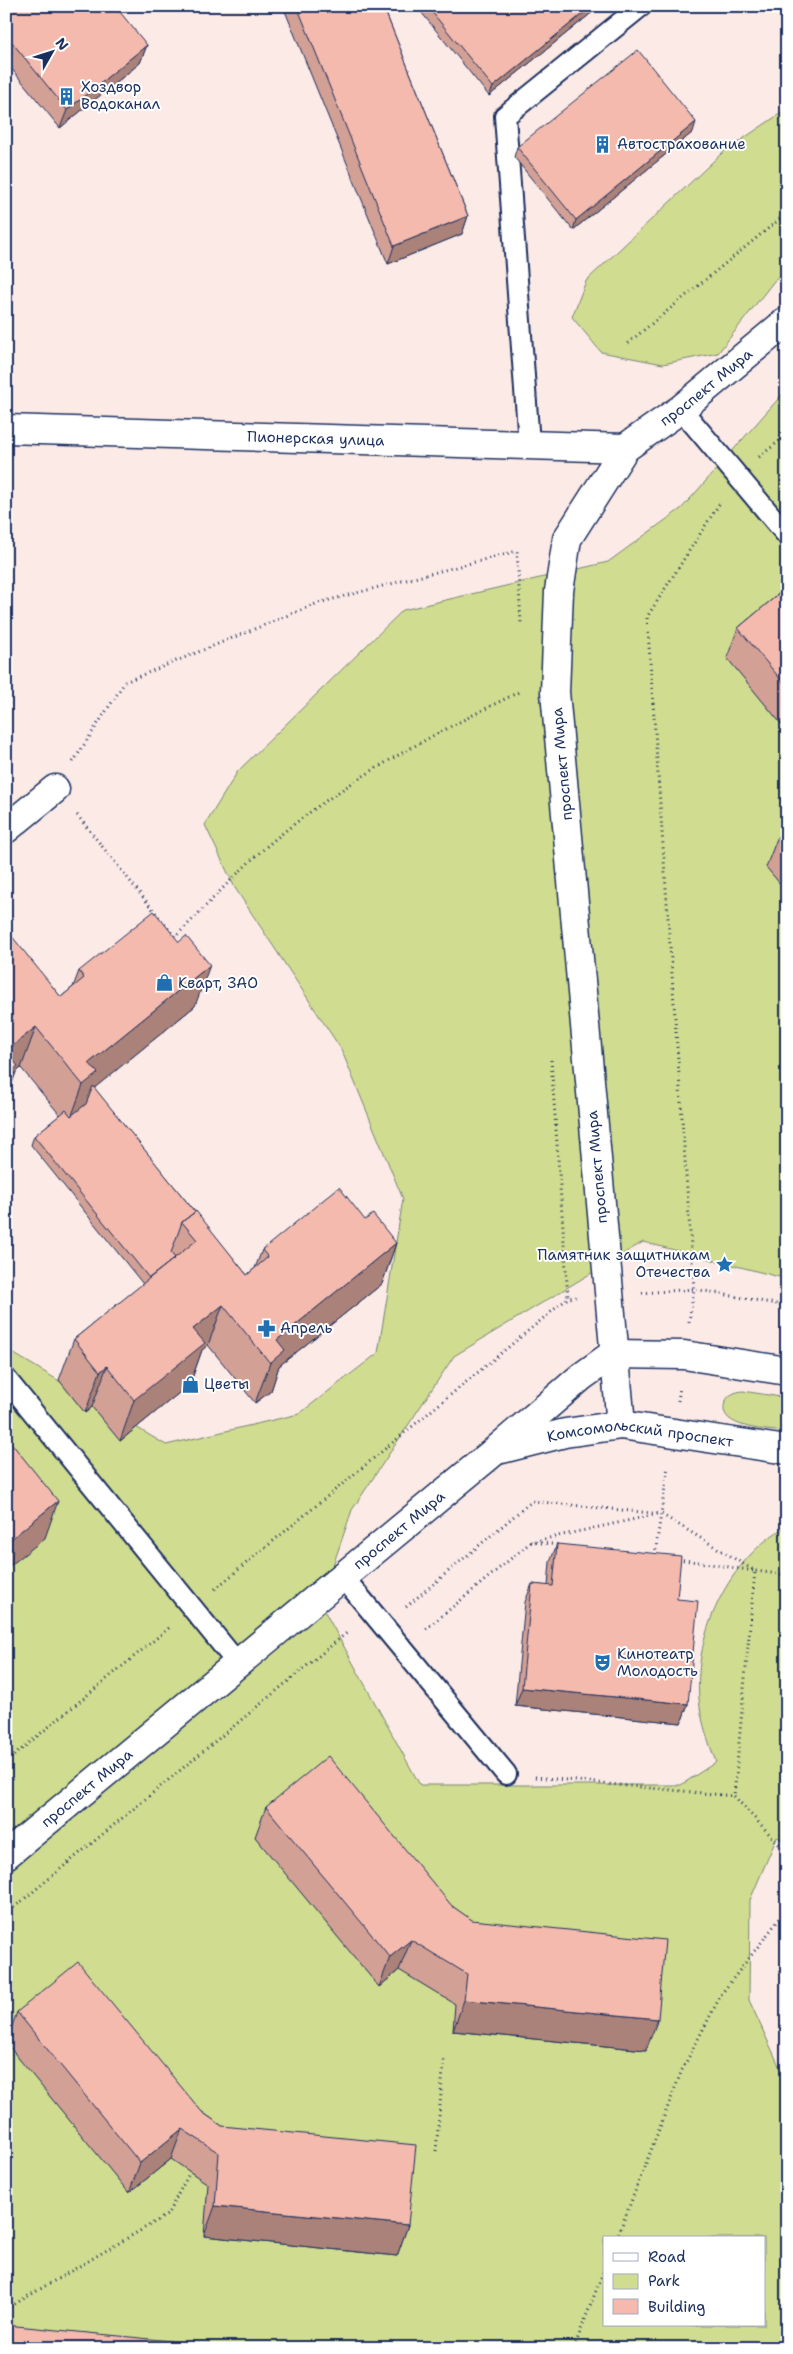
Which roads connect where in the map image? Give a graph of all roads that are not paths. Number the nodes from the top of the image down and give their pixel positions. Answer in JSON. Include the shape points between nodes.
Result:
{"nodes":[{"id":1,"x":641,"y":6,"type":"edge"},
{"id":2,"x":787,"y":321,"type":"edge"},
{"id":3,"x":681,"y":409,"type":"junction"},
{"id":4,"x":6,"y":429,"type":"edge"},
{"id":5,"x":529,"y":444,"type":"junction"},
{"id":6,"x":626,"y":448,"type":"junction"},
{"id":7,"x":787,"y":534,"type":"edge"},
{"id":8,"x":56,"y":789,"type":"road end"},
{"id":9,"x":6,"y":829,"type":"edge"},
{"id":10,"x":613,"y":1354,"type":"junction"},
{"id":11,"x":787,"y":1371,"type":"edge"},
{"id":12,"x":6,"y":1379,"type":"edge"},
{"id":13,"x":621,"y":1425,"type":"junction"},
{"id":14,"x":496,"y":1450,"type":"junction"},
{"id":15,"x":787,"y":1450,"type":"edge"},
{"id":16,"x":343,"y":1577,"type":"junction"},
{"id":17,"x":238,"y":1664,"type":"junction"},
{"id":18,"x":506,"y":1774,"type":"road end"},
{"id":19,"x":6,"y":1855,"type":"edge"}],
"edges":[{"from":1,"to":5,"type":"lane","via":[[505,116]]},
{"from":2,"to":3,"type":"street","name":"проспект Мира"},
{"from":3,"to":6,"type":"street","name":"проспект Мира"},
{"from":3,"to":7,"type":"lane"},
{"from":4,"to":5,"type":"street","name":"Пионерская улица"},
{"from":5,"to":6,"type":"street","name":"Пионерская улица"},
{"from":6,"to":10,"type":"street","name":"проспект Мира","via":[[567,539],[559,591],[555,692]]},
{"from":8,"to":9,"type":"street"},
{"from":10,"to":11,"type":"street","via":[[684,1356]]},
{"from":10,"to":13,"type":"street"},
{"from":10,"to":14,"type":"street","name":"проспект Мира","via":[[581,1377]]},
{"from":12,"to":17,"type":"lane"},
{"from":13,"to":14,"type":"street","name":"Комсомольский проспект","via":[[565,1433]]},
{"from":13,"to":15,"type":"street","name":"Комсомольский проспект"},
{"from":14,"to":16,"type":"street","name":"проспект Мира"},
{"from":16,"to":17,"type":"street","name":"проспект Мира"},
{"from":16,"to":18,"type":"lane"},
{"from":17,"to":19,"type":"street","name":"проспект Мира"}]}
